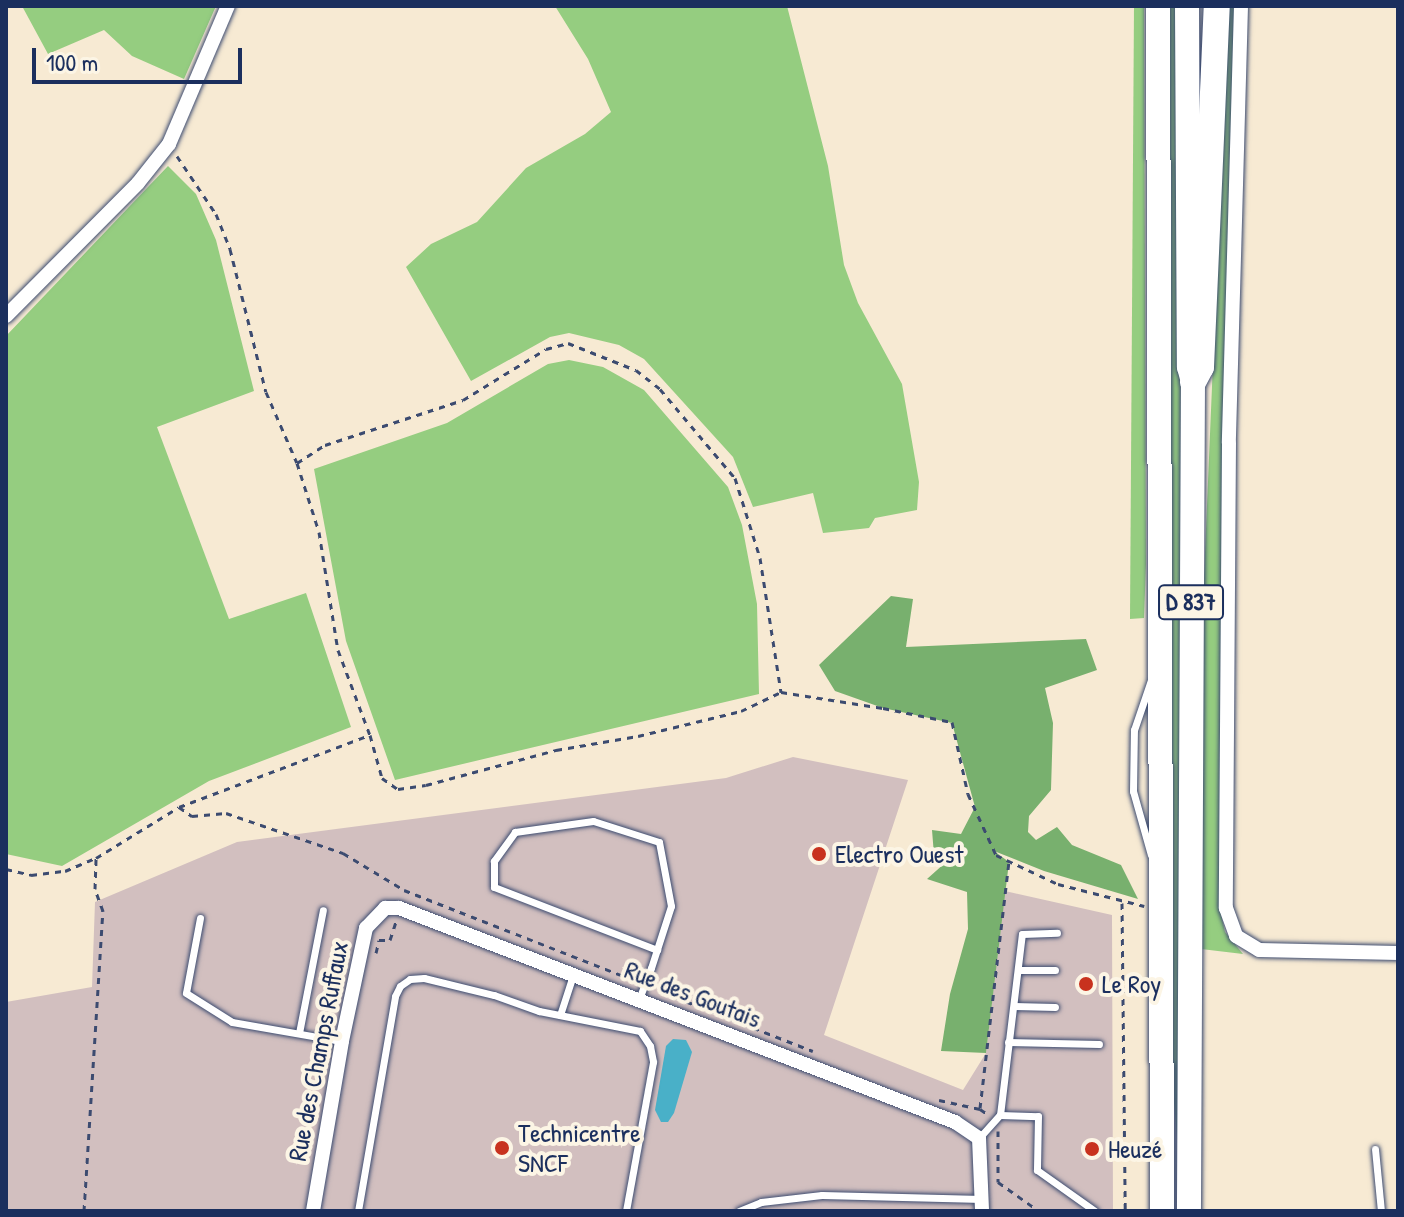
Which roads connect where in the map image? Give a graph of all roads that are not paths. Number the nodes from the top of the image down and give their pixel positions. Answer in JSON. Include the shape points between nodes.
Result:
{"nodes":[{"id":1,"x":228,"y":6,"type":"edge"},
{"id":2,"x":1158,"y":6,"type":"edge"},
{"id":3,"x":1187,"y":6,"type":"edge"},
{"id":4,"x":1217,"y":6,"type":"edge"},
{"id":5,"x":1241,"y":6,"type":"edge"},
{"id":6,"x":6,"y":316,"type":"edge"},
{"id":7,"x":1193,"y":382,"type":"junction"},
{"id":8,"x":392,"y":908,"type":"joint"},
{"id":9,"x":323,"y":910,"type":"dead end"},
{"id":10,"x":200,"y":918,"type":"dead end"},
{"id":11,"x":1057,"y":933,"type":"dead end"},
{"id":12,"x":657,"y":950,"type":"junction"},
{"id":13,"x":1398,"y":953,"type":"edge"},
{"id":14,"x":1018,"y":970,"type":"junction"},
{"id":15,"x":1055,"y":970,"type":"dead end"},
{"id":16,"x":574,"y":973,"type":"junction"},
{"id":17,"x":639,"y":999,"type":"junction"},
{"id":18,"x":1014,"y":1006,"type":"junction"},
{"id":19,"x":1055,"y":1007,"type":"dead end"},
{"id":20,"x":560,"y":1015,"type":"junction"},
{"id":21,"x":299,"y":1033,"type":"junction"},
{"id":22,"x":1161,"y":1036,"type":"junction"},
{"id":23,"x":342,"y":1041,"type":"junction"},
{"id":24,"x":1008,"y":1042,"type":"junction"},
{"id":25,"x":1099,"y":1044,"type":"dead end"},
{"id":26,"x":998,"y":1118,"type":"junction"},
{"id":27,"x":979,"y":1138,"type":"junction"},
{"id":28,"x":1375,"y":1149,"type":"dead end"},
{"id":29,"x":982,"y":1205,"type":"edge"},
{"id":30,"x":1186,"y":1208,"type":"edge"},
{"id":31,"x":313,"y":1211,"type":"edge"},
{"id":32,"x":358,"y":1211,"type":"edge"},
{"id":33,"x":626,"y":1211,"type":"edge"},
{"id":34,"x":739,"y":1211,"type":"edge"},
{"id":35,"x":1095,"y":1211,"type":"edge"},
{"id":36,"x":1162,"y":1211,"type":"edge"},
{"id":37,"x":1381,"y":1211,"type":"edge"}],
"edges":[{"from":1,"to":6,"type":"street","via":[[169,144],[138,183]]},
{"from":2,"to":22,"type":"main road","number":"D 837"},
{"from":3,"to":7,"type":"main road","number":"D 837"},
{"from":4,"to":7,"type":"highway","via":[[1201,367]]},
{"from":5,"to":13,"type":"street","via":[[1229,443],[1226,908],[1236,936],[1259,950]]},
{"from":7,"to":30,"type":"main road","number":"D 837"},
{"from":8,"to":16,"type":"street","name":"Rue des Goutais"},
{"from":8,"to":23,"type":"street","name":"Rue des Champs Ruffaux","via":[[366,928]]},
{"from":9,"to":21,"type":"lane"},
{"from":10,"to":21,"type":"lane","via":[[186,993],[232,1022]]},
{"from":11,"to":14,"type":"lane","via":[[1022,934]]},
{"from":12,"to":12,"type":"lane","via":[[671,906],[659,842],[593,821],[515,832],[494,861],[494,887]]},
{"from":12,"to":17,"type":"lane"},
{"from":14,"to":15,"type":"lane"},
{"from":14,"to":18,"type":"lane"},
{"from":16,"to":17,"type":"street","name":"Rue des Goutais"},
{"from":16,"to":20,"type":"lane"},
{"from":17,"to":27,"type":"street","name":"Rue des Goutais","via":[[955,1122]]},
{"from":18,"to":19,"type":"lane"},
{"from":18,"to":24,"type":"lane"},
{"from":20,"to":32,"type":"lane","via":[[424,978],[400,986]]},
{"from":20,"to":33,"type":"lane","via":[[640,1031],[650,1046],[653,1062]]},
{"from":21,"to":23,"type":"lane"},
{"from":22,"to":30,"type":"street"},
{"from":22,"to":36,"type":"main road","number":"D 837"},
{"from":23,"to":31,"type":"street","name":"Rue des Champs Ruffaux"},
{"from":24,"to":25,"type":"lane"},
{"from":24,"to":26,"type":"lane"},
{"from":26,"to":27,"type":"lane"},
{"from":26,"to":35,"type":"lane","via":[[1038,1116],[1037,1170]]},
{"from":27,"to":29,"type":"street"},
{"from":28,"to":37,"type":"lane"},
{"from":29,"to":34,"type":"lane","via":[[822,1195],[761,1202]]}]}
